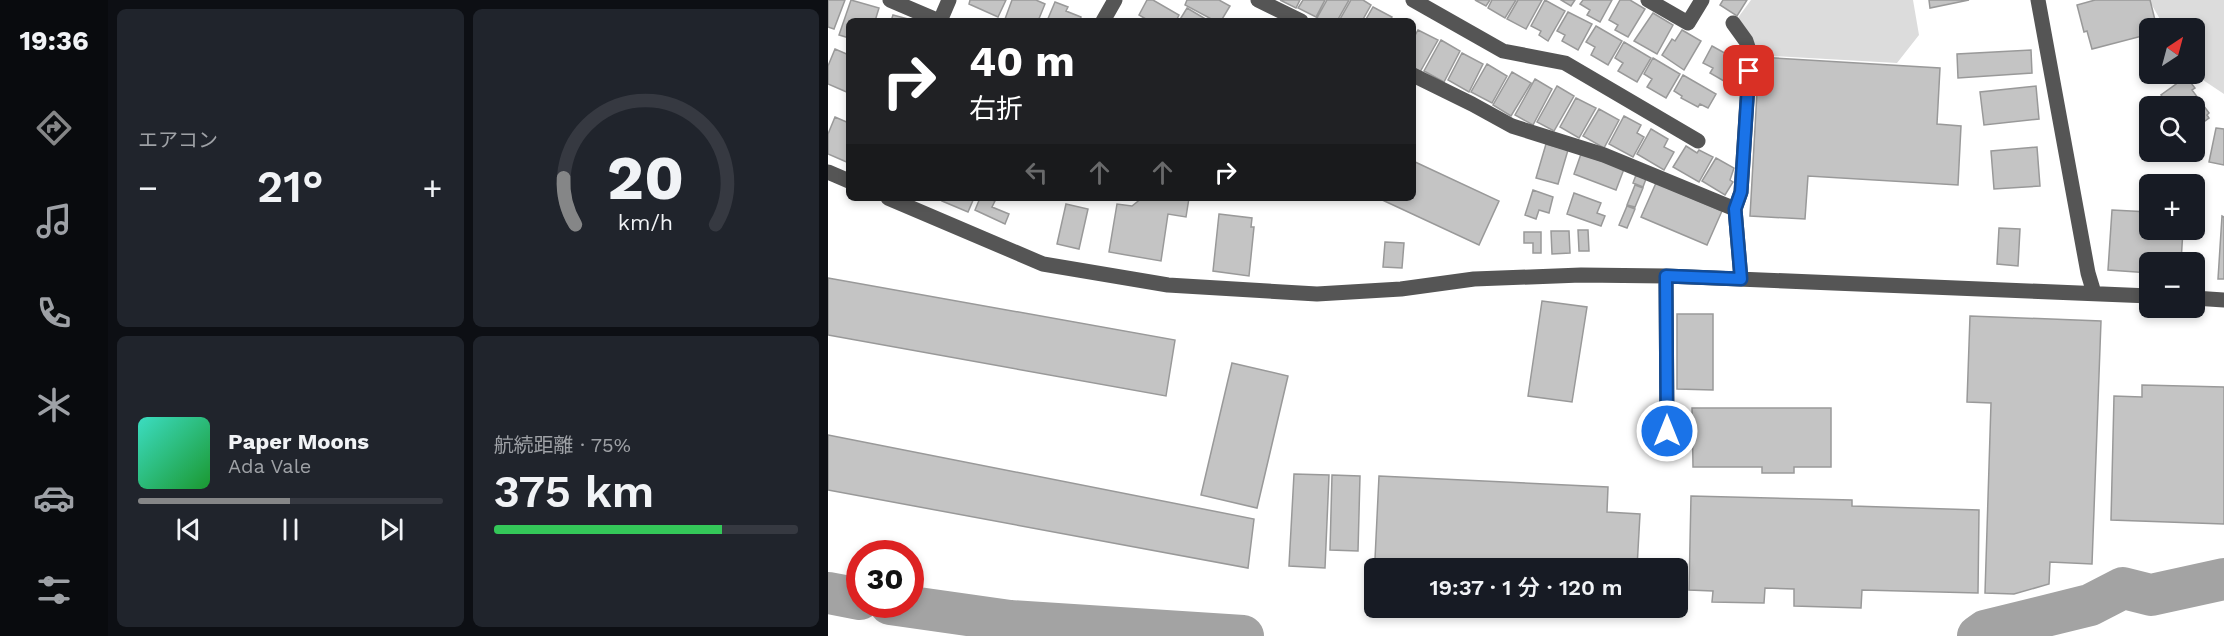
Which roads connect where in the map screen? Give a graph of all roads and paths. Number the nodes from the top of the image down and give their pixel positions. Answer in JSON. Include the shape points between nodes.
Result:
{"nodes":[{"id":1,"x":890,"y":0,"type":"edge"},
{"id":2,"x":950,"y":0,"type":"edge"},
{"id":3,"x":1115,"y":0,"type":"edge"},
{"id":4,"x":1258,"y":0,"type":"edge"},
{"id":5,"x":1413,"y":0,"type":"edge"},
{"id":6,"x":1648,"y":0,"type":"edge"},
{"id":7,"x":1702,"y":0,"type":"edge"},
{"id":8,"x":2038,"y":0,"type":"edge"},
{"id":9,"x":933,"y":18,"type":"edge"},
{"id":10,"x":941,"y":18,"type":"edge"},
{"id":11,"x":1105,"y":18,"type":"edge"},
{"id":12,"x":1295,"y":18,"type":"edge"},
{"id":13,"x":1733,"y":23,"type":"dead end"},
{"id":14,"x":1416,"y":76,"type":"edge"},
{"id":15,"x":1698,"y":141,"type":"dead end"},
{"id":16,"x":828,"y":172,"type":"edge"},
{"id":17,"x":846,"y":180,"type":"edge"},
{"id":18,"x":895,"y":201,"type":"edge"},
{"id":19,"x":1735,"y":209,"type":"junction"},
{"id":20,"x":1666,"y":276,"type":"junction"},
{"id":21,"x":1741,"y":279,"type":"junction"},
{"id":22,"x":2094,"y":293,"type":"junction"},
{"id":23,"x":2139,"y":295,"type":"edge"},
{"id":24,"x":2205,"y":299,"type":"edge"},
{"id":25,"x":2224,"y":300,"type":"edge"},
{"id":26,"x":1667,"y":431,"type":"dead end"}],
"edges":[{"from":1,"to":9,"type":"street"},
{"from":2,"to":10,"type":"street"},
{"from":3,"to":11,"type":"street"},
{"from":4,"to":12,"type":"street"},
{"from":5,"to":15,"type":"street","via":[[1503,51],[1565,63]]},
{"from":6,"to":7,"type":"street","via":[[1688,23]]},
{"from":8,"to":22,"type":"street"},
{"from":13,"to":19,"type":"street","via":[[1750,53],[1741,192]]},
{"from":14,"to":19,"type":"street","via":[[1512,126],[1604,155]]},
{"from":16,"to":17,"type":"street"},
{"from":18,"to":20,"type":"street","via":[[1043,264],[1168,285],[1317,294],[1401,289],[1474,279]]},
{"from":19,"to":21,"type":"street"},
{"from":20,"to":21,"type":"street"},
{"from":20,"to":26,"type":"street"},
{"from":21,"to":22,"type":"street"},
{"from":22,"to":23,"type":"street"},
{"from":24,"to":25,"type":"street"}]}
